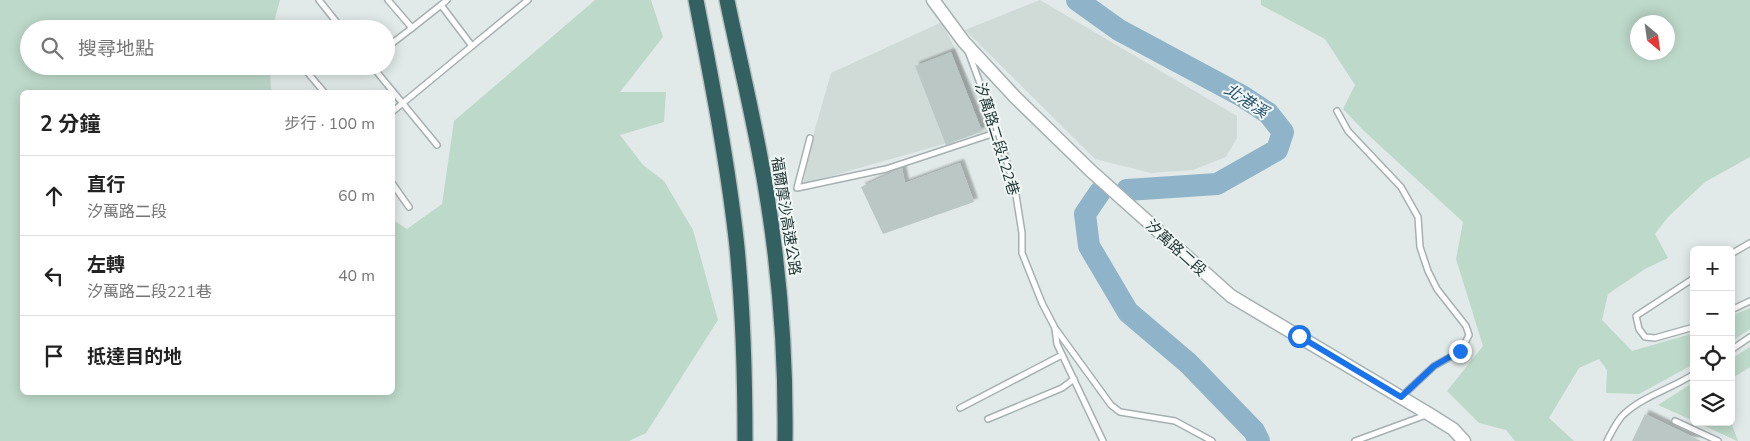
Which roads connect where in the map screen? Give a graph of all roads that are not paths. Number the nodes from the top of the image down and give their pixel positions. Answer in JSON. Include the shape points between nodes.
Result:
{"nodes":[{"id":1,"x":319,"y":0,"type":"edge"},
{"id":2,"x":388,"y":0,"type":"edge"},
{"id":3,"x":447,"y":0,"type":"edge"},
{"id":4,"x":528,"y":0,"type":"edge"},
{"id":5,"x":696,"y":0,"type":"edge"},
{"id":6,"x":727,"y":0,"type":"edge"},
{"id":7,"x":932,"y":0,"type":"edge"},
{"id":8,"x":441,"y":5,"type":"junction"},
{"id":9,"x":335,"y":20,"type":"edge"},
{"id":10,"x":412,"y":28,"type":"junction"},
{"id":11,"x":395,"y":41,"type":"edge"},
{"id":12,"x":964,"y":42,"type":"junction"},
{"id":13,"x":472,"y":46,"type":"junction"},
{"id":14,"x":310,"y":75,"type":"edge"},
{"id":15,"x":379,"y":75,"type":"edge"},
{"id":16,"x":322,"y":90,"type":"edge"},
{"id":17,"x":392,"y":90,"type":"edge"},
{"id":18,"x":395,"y":94,"type":"edge"},
{"id":19,"x":403,"y":104,"type":"junction"},
{"id":20,"x":395,"y":110,"type":"edge"},
{"id":21,"x":1337,"y":111,"type":"dead end"},
{"id":22,"x":998,"y":132,"type":"junction"},
{"id":23,"x":810,"y":138,"type":"dead end"},
{"id":24,"x":437,"y":145,"type":"dead end"},
{"id":25,"x":395,"y":187,"type":"edge"},
{"id":26,"x":409,"y":208,"type":"dead end"},
{"id":27,"x":1750,"y":243,"type":"edge"},
{"id":28,"x":1735,"y":252,"type":"edge"},
{"id":29,"x":1690,"y":281,"type":"edge"},
{"id":30,"x":1750,"y":301,"type":"edge"},
{"id":31,"x":1735,"y":308,"type":"edge"},
{"id":32,"x":1690,"y":327,"type":"edge"},
{"id":33,"x":1055,"y":328,"type":"junction"},
{"id":34,"x":1750,"y":336,"type":"edge"},
{"id":35,"x":1735,"y":347,"type":"edge"},
{"id":36,"x":1062,"y":355,"type":"junction"},
{"id":37,"x":1690,"y":376,"type":"edge"},
{"id":38,"x":1074,"y":379,"type":"junction"},
{"id":39,"x":1401,"y":397,"type":"junction"},
{"id":40,"x":960,"y":408,"type":"dead end"},
{"id":41,"x":1429,"y":414,"type":"junction"},
{"id":42,"x":988,"y":420,"type":"dead end"},
{"id":43,"x":1675,"y":420,"type":"dead end"},
{"id":44,"x":745,"y":441,"type":"edge"},
{"id":45,"x":786,"y":441,"type":"edge"},
{"id":46,"x":1103,"y":441,"type":"edge"},
{"id":47,"x":1212,"y":441,"type":"edge"},
{"id":48,"x":1355,"y":441,"type":"edge"},
{"id":49,"x":1464,"y":441,"type":"edge"},
{"id":50,"x":1607,"y":441,"type":"edge"},
{"id":51,"x":1718,"y":441,"type":"edge"}],
"edges":[{"from":1,"to":9,"type":"lane"},
{"from":2,"to":10,"type":"lane"},
{"from":3,"to":8,"type":"lane"},
{"from":4,"to":13,"type":"lane"},
{"from":5,"to":44,"type":"highway","via":[[714,93],[737,247]]},
{"from":6,"to":45,"type":"highway","name":"福爾摩沙高速公路","via":[[766,188],[776,255],[786,382]]},
{"from":7,"to":12,"type":"street","name":"汐萬路二段"},
{"from":8,"to":10,"type":"lane"},
{"from":8,"to":13,"type":"lane"},
{"from":10,"to":11,"type":"lane"},
{"from":12,"to":22,"type":"lane","name":"汐萬路二段122巷"},
{"from":12,"to":39,"type":"street","name":"汐萬路二段","via":[[1015,98],[1091,171],[1231,296]]},
{"from":13,"to":19,"type":"lane"},
{"from":14,"to":16,"type":"lane"},
{"from":15,"to":17,"type":"lane"},
{"from":18,"to":19,"type":"lane"},
{"from":19,"to":20,"type":"lane"},
{"from":19,"to":24,"type":"lane"},
{"from":21,"to":39,"type":"lane","via":[[1348,131],[1401,187],[1418,217],[1420,247],[1428,271],[1437,290],[1466,326],[1469,335],[1460,351],[1434,366]]},
{"from":22,"to":23,"type":"lane","via":[[886,170],[797,188]]},
{"from":22,"to":33,"type":"lane","name":"汐萬路二段122巷","via":[[1015,189],[1022,253]]},
{"from":25,"to":26,"type":"lane"},
{"from":27,"to":28,"type":"lane"},
{"from":29,"to":32,"type":"lane","via":[[1636,316],[1645,337],[1655,338]]},
{"from":30,"to":31,"type":"lane"},
{"from":33,"to":36,"type":"lane"},
{"from":33,"to":47,"type":"lane","name":"汐萬路二段122巷","via":[[1111,405],[1120,412],[1175,421]]},
{"from":34,"to":35,"type":"lane"},
{"from":36,"to":38,"type":"lane"},
{"from":36,"to":40,"type":"lane"},
{"from":37,"to":50,"type":"lane","via":[[1649,397],[1623,415]]},
{"from":38,"to":42,"type":"lane","via":[[1062,388]]},
{"from":38,"to":46,"type":"lane"},
{"from":39,"to":41,"type":"street","name":"汐萬路二段"},
{"from":41,"to":48,"type":"lane"},
{"from":41,"to":49,"type":"street","name":"汐萬路二段"},
{"from":43,"to":51,"type":"lane"}]}
